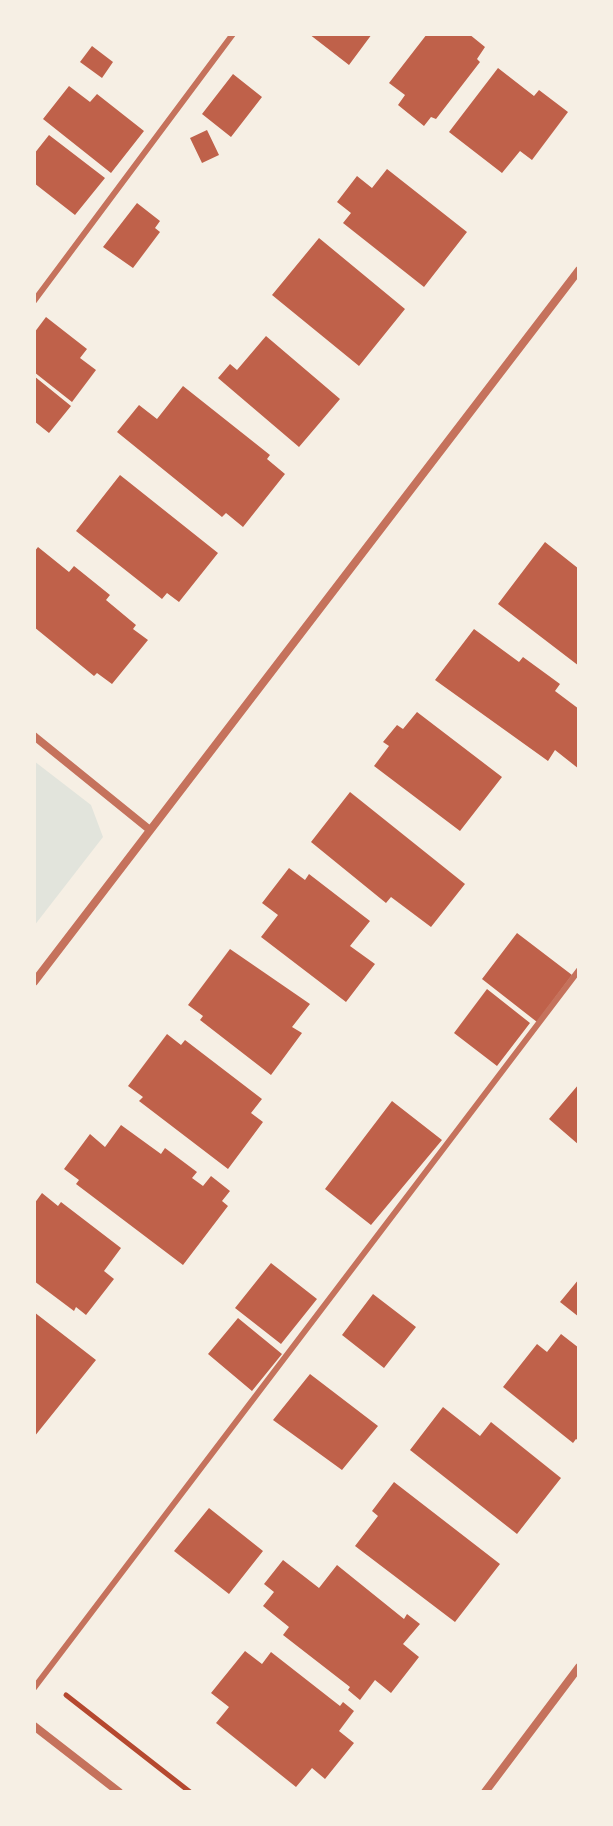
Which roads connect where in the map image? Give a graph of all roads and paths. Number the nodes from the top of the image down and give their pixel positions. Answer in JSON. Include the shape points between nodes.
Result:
{"nodes":[{"id":1,"x":233,"y":34,"type":"edge"},
{"id":2,"x":579,"y":270,"type":"edge"},
{"id":3,"x":34,"y":301,"type":"edge"},
{"id":4,"x":34,"y":736,"type":"edge"},
{"id":5,"x":150,"y":830,"type":"junction"},
{"id":6,"x":579,"y":970,"type":"edge"},
{"id":7,"x":34,"y":982,"type":"edge"},
{"id":8,"x":579,"y":1667,"type":"edge"},
{"id":9,"x":43,"y":1676,"type":"junction"},
{"id":10,"x":34,"y":1688,"type":"edge"},
{"id":11,"x":34,"y":1726,"type":"edge"},
{"id":12,"x":119,"y":1792,"type":"edge"},
{"id":13,"x":190,"y":1792,"type":"edge"},
{"id":14,"x":485,"y":1792,"type":"edge"}],
"edges":[{"from":1,"to":3,"type":"lane"},
{"from":2,"to":5,"type":"street"},
{"from":4,"to":5,"type":"street"},
{"from":5,"to":7,"type":"street"},
{"from":6,"to":9,"type":"lane"},
{"from":8,"to":14,"type":"street"},
{"from":9,"to":10,"type":"lane"},
{"from":9,"to":13,"type":"path"},
{"from":11,"to":12,"type":"street"}]}
